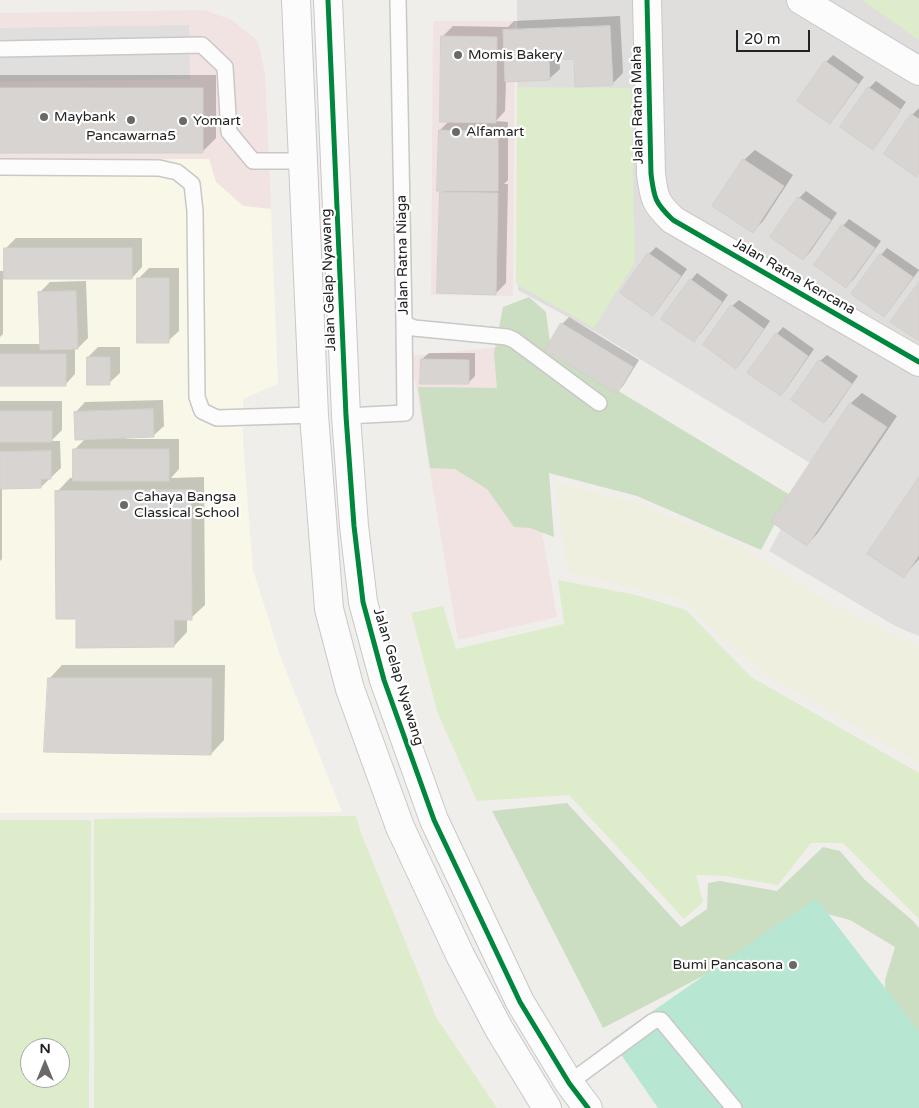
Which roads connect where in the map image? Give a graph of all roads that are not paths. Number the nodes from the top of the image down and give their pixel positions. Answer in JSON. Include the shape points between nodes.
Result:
{"nodes":[{"id":1,"x":296,"y":0,"type":"edge"},
{"id":2,"x":328,"y":0,"type":"edge"},
{"id":3,"x":398,"y":0,"type":"edge"},
{"id":4,"x":647,"y":0,"type":"edge"},
{"id":5,"x":801,"y":0,"type":"edge"},
{"id":6,"x":0,"y":49,"type":"edge"},
{"id":7,"x":919,"y":71,"type":"edge"},
{"id":8,"x":304,"y":161,"type":"junction"},
{"id":9,"x":0,"y":167,"type":"edge"},
{"id":10,"x":660,"y":207,"type":"joint"},
{"id":11,"x":404,"y":320,"type":"junction"},
{"id":12,"x":919,"y":362,"type":"edge"},
{"id":13,"x":599,"y":403,"type":"dead end"},
{"id":14,"x":314,"y":415,"type":"junction"},
{"id":15,"x":346,"y":416,"type":"junction"},
{"id":16,"x":569,"y":1083,"type":"junction"},
{"id":17,"x":726,"y":1105,"type":"edge"},
{"id":18,"x":547,"y":1108,"type":"edge"},
{"id":19,"x":588,"y":1108,"type":"edge"}],
"edges":[{"from":1,"to":8,"type":"street","name":"Jalan Gelap Nyawang"},
{"from":2,"to":15,"type":"street","name":"Jalan Gelap Nyawang"},
{"from":3,"to":11,"type":"lane","name":"Jalan Ratna Niaga"},
{"from":4,"to":10,"type":"street","name":"Jalan Ratna Maha","via":[[651,174],[653,194]]},
{"from":5,"to":7,"type":"street"},
{"from":6,"to":8,"type":"lane","via":[[202,45],[225,67],[229,132],[253,162]]},
{"from":8,"to":14,"type":"street","name":"Jalan Gelap Nyawang"},
{"from":9,"to":14,"type":"lane","via":[[159,168],[178,172],[192,184],[195,211],[197,397],[202,411],[218,418]]},
{"from":10,"to":12,"type":"street","name":"Jalan Ratna Kencana","via":[[673,220]]},
{"from":11,"to":13,"type":"lane","name":"Jalan Ratna Niaga","via":[[414,328],[507,337]]},
{"from":11,"to":15,"type":"lane","via":[[405,414]]},
{"from":14,"to":18,"type":"street","name":"Jalan Gelap Nyawang","via":[[329,609],[350,689],[400,827],[460,955],[499,1029]]},
{"from":15,"to":16,"type":"street","name":"Jalan Gelap Nyawang","via":[[363,602],[384,680],[434,820],[520,1002]]},
{"from":16,"to":17,"type":"lane","via":[[652,1022],[661,1020]]},
{"from":16,"to":19,"type":"street","name":"Jalan Gelap Nyawang"}]}
